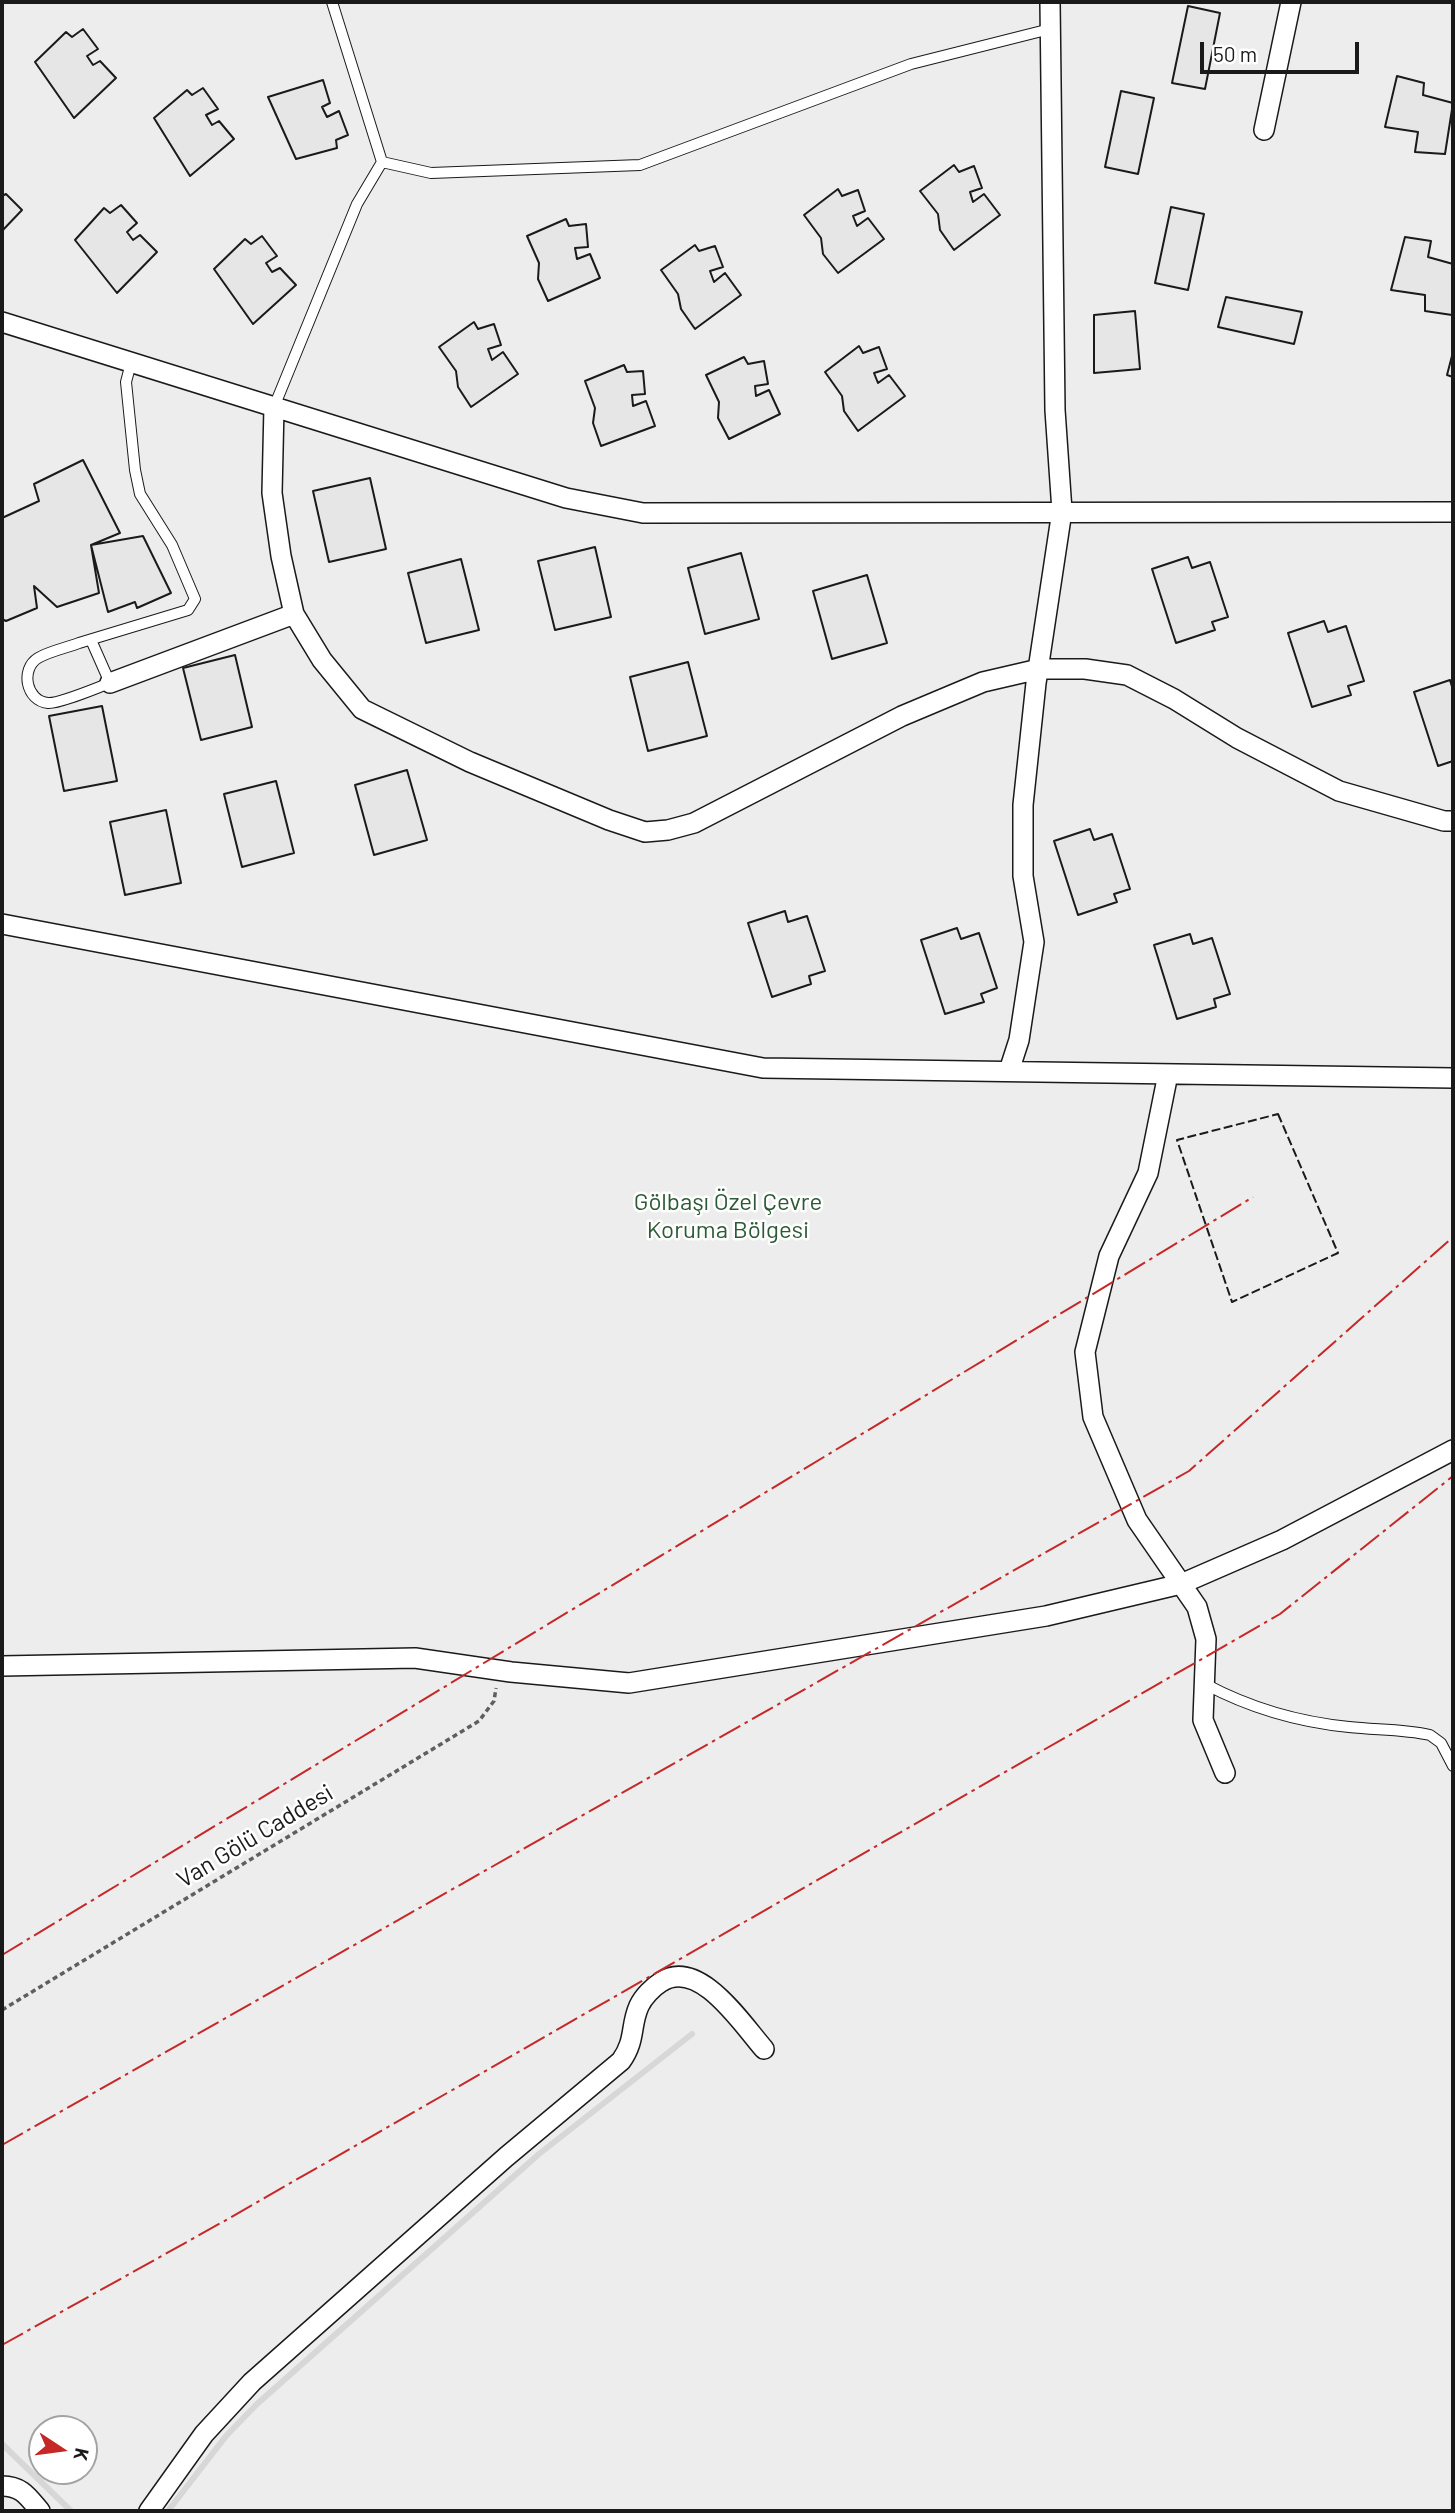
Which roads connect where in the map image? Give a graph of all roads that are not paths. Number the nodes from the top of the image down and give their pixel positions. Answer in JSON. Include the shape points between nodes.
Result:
{"nodes":[{"id":1,"x":332,"y":2,"type":"edge"},
{"id":2,"x":1050,"y":2,"type":"edge"},
{"id":3,"x":1290,"y":2,"type":"edge"},
{"id":4,"x":1050,"y":29,"type":"junction"},
{"id":5,"x":1264,"y":130,"type":"dead end"},
{"id":6,"x":383,"y":162,"type":"junction"},
{"id":7,"x":2,"y":322,"type":"edge"},
{"id":8,"x":131,"y":362,"type":"junction"},
{"id":9,"x":274,"y":407,"type":"junction"},
{"id":10,"x":1062,"y":511,"type":"junction"},
{"id":11,"x":1453,"y":512,"type":"edge"},
{"id":12,"x":294,"y":614,"type":"junction"},
{"id":13,"x":91,"y":640,"type":"junction"},
{"id":14,"x":1039,"y":669,"type":"junction"},
{"id":15,"x":110,"y":683,"type":"junction"},
{"id":16,"x":1453,"y":821,"type":"edge"},
{"id":17,"x":2,"y":924,"type":"edge"},
{"id":18,"x":1009,"y":1071,"type":"junction"},
{"id":19,"x":1168,"y":1074,"type":"junction"},
{"id":20,"x":1453,"y":1078,"type":"edge"},
{"id":21,"x":1453,"y":1450,"type":"edge"},
{"id":22,"x":1181,"y":1584,"type":"junction"},
{"id":23,"x":2,"y":1666,"type":"edge"},
{"id":24,"x":1205,"y":1684,"type":"junction"},
{"id":25,"x":1453,"y":1766,"type":"edge"},
{"id":26,"x":1225,"y":1773,"type":"dead end"},
{"id":27,"x":764,"y":2049,"type":"dead end"},
{"id":28,"x":2,"y":2486,"type":"edge"},
{"id":29,"x":40,"y":2511,"type":"edge"},
{"id":30,"x":149,"y":2511,"type":"edge"}],
"edges":[{"from":1,"to":6,"type":"lane"},
{"from":2,"to":4,"type":"street"},
{"from":3,"to":5,"type":"street"},
{"from":4,"to":6,"type":"lane","via":[[911,64],[640,164],[431,173]]},
{"from":4,"to":10,"type":"street","via":[[1055,410]]},
{"from":6,"to":9,"type":"lane","via":[[357,204]]},
{"from":7,"to":8,"type":"street"},
{"from":8,"to":9,"type":"street"},
{"from":8,"to":13,"type":"lane","via":[[126,382],[140,494],[172,545],[195,599],[188,610]]},
{"from":9,"to":10,"type":"street","via":[[566,498],[643,513]]},
{"from":9,"to":12,"type":"street","via":[[272,493]]},
{"from":10,"to":11,"type":"street"},
{"from":10,"to":14,"type":"street"},
{"from":12,"to":14,"type":"street","via":[[322,660],[362,709],[470,762],[645,832],[694,823],[902,716],[982,682]]},
{"from":12,"to":15,"type":"street"},
{"from":13,"to":15,"type":"lane"},
{"from":13,"to":15,"type":"lane","via":[[39,657],[27,673],[28,687],[37,699],[50,703]]},
{"from":14,"to":16,"type":"street","via":[[1127,675],[1339,791]]},
{"from":14,"to":18,"type":"street","via":[[1021,844],[1034,942],[1020,1040]]},
{"from":17,"to":18,"type":"street","via":[[763,1068]]},
{"from":18,"to":19,"type":"street"},
{"from":19,"to":20,"type":"street"},
{"from":19,"to":22,"type":"street","via":[[1148,1173],[1109,1256],[1084,1352],[1093,1416],[1138,1520]]},
{"from":21,"to":22,"type":"street","via":[[1282,1540]]},
{"from":22,"to":23,"type":"street","via":[[1046,1616],[629,1683],[415,1658]]},
{"from":22,"to":24,"type":"street","via":[[1197,1608],[1206,1639]]},
{"from":24,"to":25,"type":"lane","via":[[1237,1701],[1292,1717],[1430,1735],[1441,1742]]},
{"from":24,"to":26,"type":"street","via":[[1203,1720]]},
{"from":27,"to":30,"type":"street","via":[[702,1983],[677,1975],[654,1986],[639,2006],[629,2050],[621,2061],[252,2382],[204,2434]]},
{"from":28,"to":29,"type":"street","via":[[14,2486]]}]}
